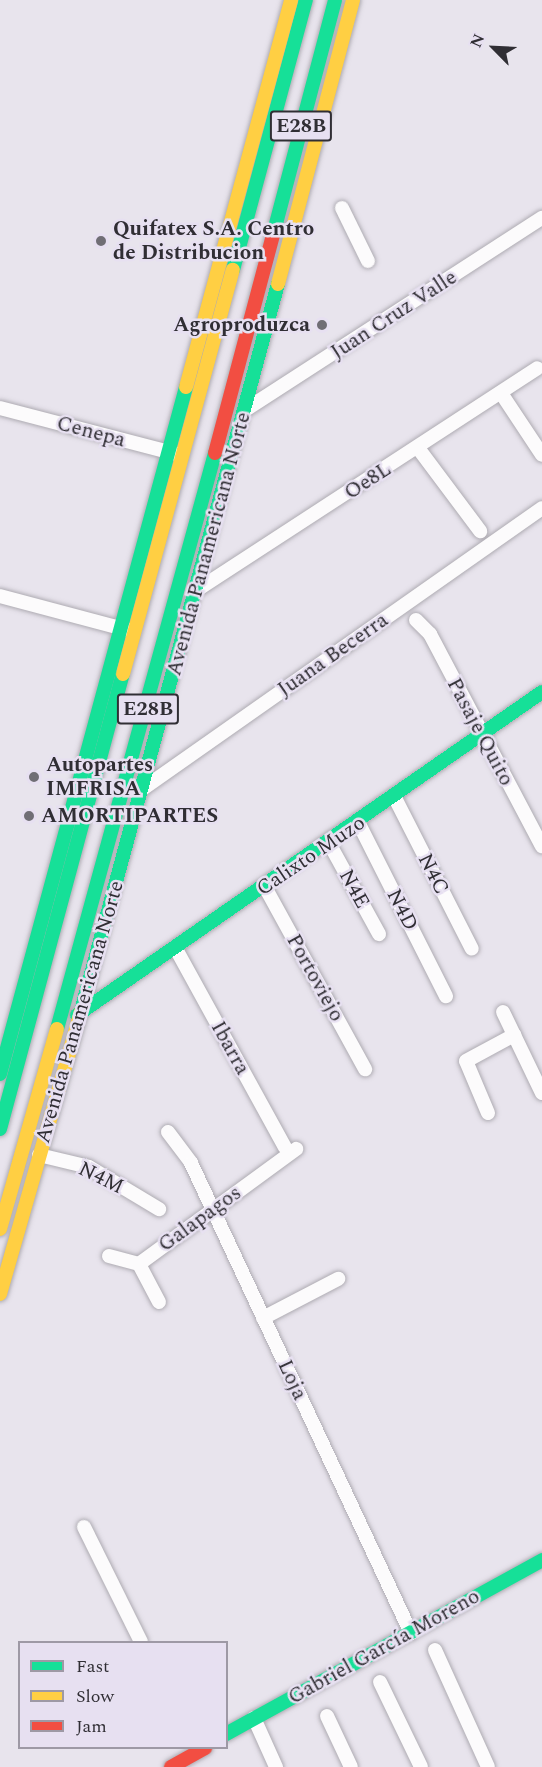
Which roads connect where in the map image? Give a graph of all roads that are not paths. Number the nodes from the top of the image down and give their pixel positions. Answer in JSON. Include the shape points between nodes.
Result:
{"nodes":[{"id":1,"x":291,"y":0,"type":"edge"},
{"id":2,"x":306,"y":0,"type":"edge"},
{"id":3,"x":335,"y":0,"type":"edge"},
{"id":4,"x":353,"y":0,"type":"edge"},
{"id":5,"x":342,"y":208,"type":"dead end"},
{"id":6,"x":542,"y":218,"type":"edge"},
{"id":7,"x":239,"y":245,"type":"junction"},
{"id":8,"x":268,"y":253,"type":"junction"},
{"id":9,"x":368,"y":261,"type":"dead end"},
{"id":10,"x":537,"y":368,"type":"dead end"},
{"id":11,"x":501,"y":393,"type":"junction"},
{"id":12,"x":0,"y":408,"type":"edge"},
{"id":13,"x":245,"y":410,"type":"junction"},
{"id":14,"x":418,"y":448,"type":"junction"},
{"id":15,"x":175,"y":454,"type":"junction"},
{"id":16,"x":542,"y":455,"type":"edge"},
{"id":17,"x":542,"y":508,"type":"edge"},
{"id":18,"x":480,"y":531,"type":"dead end"},
{"id":19,"x":197,"y":590,"type":"junction"},
{"id":20,"x":0,"y":596,"type":"edge"},
{"id":21,"x":416,"y":620,"type":"dead end"},
{"id":22,"x":129,"y":630,"type":"junction"},
{"id":23,"x":542,"y":692,"type":"edge"},
{"id":24,"x":479,"y":735,"type":"junction"},
{"id":25,"x":145,"y":788,"type":"junction"},
{"id":26,"x":395,"y":798,"type":"junction"},
{"id":27,"x":123,"y":801,"type":"junction"},
{"id":28,"x":359,"y":824,"type":"junction"},
{"id":29,"x":72,"y":839,"type":"junction"},
{"id":30,"x":329,"y":843,"type":"junction"},
{"id":31,"x":542,"y":846,"type":"edge"},
{"id":32,"x":265,"y":887,"type":"junction"},
{"id":33,"x":379,"y":934,"type":"dead end"},
{"id":34,"x":176,"y":949,"type":"junction"},
{"id":35,"x":472,"y":949,"type":"dead end"},
{"id":36,"x":446,"y":996,"type":"dead end"},
{"id":37,"x":502,"y":1012,"type":"dead end"},
{"id":38,"x":76,"y":1015,"type":"junction"},
{"id":39,"x":514,"y":1035,"type":"junction"},
{"id":40,"x":4,"y":1047,"type":"edge"},
{"id":41,"x":365,"y":1069,"type":"dead end"},
{"id":42,"x":0,"y":1074,"type":"edge"},
{"id":43,"x":542,"y":1093,"type":"edge"},
{"id":44,"x":488,"y":1113,"type":"dead end"},
{"id":45,"x":0,"y":1129,"type":"edge"},
{"id":46,"x":168,"y":1132,"type":"dead end"},
{"id":47,"x":290,"y":1148,"type":"joint"},
{"id":48,"x":37,"y":1161,"type":"junction"},
{"id":49,"x":18,"y":1162,"type":"junction"},
{"id":50,"x":159,"y":1209,"type":"dead end"},
{"id":51,"x":211,"y":1209,"type":"junction"},
{"id":52,"x":0,"y":1229,"type":"edge"},
{"id":53,"x":109,"y":1256,"type":"dead end"},
{"id":54,"x":139,"y":1264,"type":"junction"},
{"id":55,"x":338,"y":1279,"type":"dead end"},
{"id":56,"x":0,"y":1294,"type":"edge"},
{"id":57,"x":159,"y":1302,"type":"dead end"},
{"id":58,"x":263,"y":1318,"type":"junction"},
{"id":59,"x":84,"y":1527,"type":"dead end"},
{"id":60,"x":542,"y":1560,"type":"edge"},
{"id":61,"x":411,"y":1632,"type":"junction"},
{"id":62,"x":141,"y":1641,"type":"edge"},
{"id":63,"x":435,"y":1650,"type":"dead end"},
{"id":64,"x":380,"y":1682,"type":"dead end"},
{"id":65,"x":327,"y":1716,"type":"dead end"},
{"id":66,"x":254,"y":1718,"type":"junction"},
{"id":67,"x":228,"y":1733,"type":"edge"},
{"id":68,"x":198,"y":1749,"type":"edge"},
{"id":69,"x":171,"y":1767,"type":"edge"},
{"id":70,"x":276,"y":1767,"type":"edge"},
{"id":71,"x":351,"y":1767,"type":"edge"},
{"id":72,"x":421,"y":1767,"type":"edge"},
{"id":73,"x":488,"y":1767,"type":"edge"}],
"edges":[{"from":1,"to":15,"type":"main road"},
{"from":2,"to":7,"type":"main road","number":"E28B"},
{"from":3,"to":8,"type":"main road","name":"Avenida Panamericana Norte","number":"E28B"},
{"from":4,"to":13,"type":"main road","name":"Avenida Panamericana Norte"},
{"from":5,"to":9,"type":"street"},
{"from":6,"to":13,"type":"street","name":"Juan Cruz Valle"},
{"from":7,"to":8,"type":"main road"},
{"from":7,"to":15,"type":"main road","number":"E28B"},
{"from":8,"to":27,"type":"main road","name":"Avenida Panamericana Norte","number":"E28B"},
{"from":10,"to":11,"type":"street","name":"Oe8L"},
{"from":11,"to":14,"type":"street","name":"Oe8L"},
{"from":11,"to":16,"type":"street"},
{"from":12,"to":15,"type":"street","name":"Cenepa"},
{"from":13,"to":19,"type":"main road","name":"Avenida Panamericana Norte"},
{"from":14,"to":18,"type":"street"},
{"from":14,"to":19,"type":"street","name":"Oe8L"},
{"from":15,"to":22,"type":"main road","number":"E28B"},
{"from":17,"to":25,"type":"street","name":"Juana Becerra"},
{"from":19,"to":25,"type":"main road","name":"Avenida Panamericana Norte"},
{"from":20,"to":22,"type":"street"},
{"from":21,"to":24,"type":"street","name":"Pasaje Quito","via":[[430,634]]},
{"from":22,"to":29,"type":"main road","number":"E28B"},
{"from":23,"to":24,"type":"main road","name":"Calixto Muzo"},
{"from":24,"to":26,"type":"main road","name":"Calixto Muzo"},
{"from":24,"to":31,"type":"street","name":"Pasaje Quito"},
{"from":25,"to":27,"type":"street","name":"Juana Becerra"},
{"from":25,"to":38,"type":"main road","name":"Avenida Panamericana Norte"},
{"from":26,"to":28,"type":"main road","name":"Calixto Muzo"},
{"from":26,"to":35,"type":"street","name":"N4C"},
{"from":27,"to":49,"type":"main road","name":"Avenida Panamericana Norte","number":"E28B"},
{"from":28,"to":30,"type":"main road","name":"Calixto Muzo"},
{"from":28,"to":36,"type":"street","name":"N4D"},
{"from":29,"to":40,"type":"main road"},
{"from":29,"to":45,"type":"main road","number":"E28B"},
{"from":30,"to":32,"type":"main road","name":"Calixto Muzo"},
{"from":30,"to":33,"type":"street","name":"N4E"},
{"from":32,"to":34,"type":"main road","name":"Calixto Muzo"},
{"from":32,"to":41,"type":"street","name":"Portoviejo"},
{"from":34,"to":38,"type":"main road","name":"Calixto Muzo"},
{"from":34,"to":47,"type":"street","name":"Ibarra"},
{"from":37,"to":39,"type":"street"},
{"from":38,"to":48,"type":"main road","name":"Avenida Panamericana Norte"},
{"from":39,"to":43,"type":"street"},
{"from":39,"to":44,"type":"street","via":[[466,1061]]},
{"from":40,"to":42,"type":"main road"},
{"from":46,"to":51,"type":"street","name":"Loja","via":[[191,1163]]},
{"from":47,"to":51,"type":"street","name":"Galapagos"},
{"from":48,"to":49,"type":"main road"},
{"from":48,"to":50,"type":"street","name":"N4M","via":[[89,1167]]},
{"from":48,"to":56,"type":"main road","name":"Avenida Panamericana Norte"},
{"from":49,"to":52,"type":"main road","name":"Avenida Panamericana Norte","number":"E28B"},
{"from":51,"to":54,"type":"street","name":"Galapagos"},
{"from":51,"to":58,"type":"street","name":"Loja"},
{"from":53,"to":54,"type":"street"},
{"from":54,"to":57,"type":"street","name":"Galapagos"},
{"from":55,"to":58,"type":"street"},
{"from":58,"to":61,"type":"street","name":"Loja"},
{"from":59,"to":62,"type":"street"},
{"from":60,"to":61,"type":"main road","name":"Gabriel García Moreno"},
{"from":61,"to":66,"type":"main road","name":"Gabriel García Moreno"},
{"from":63,"to":73,"type":"street"},
{"from":64,"to":72,"type":"street"},
{"from":65,"to":71,"type":"street"},
{"from":66,"to":67,"type":"main road","name":"Gabriel García Moreno"},
{"from":66,"to":70,"type":"street"},
{"from":68,"to":69,"type":"main road"}]}
